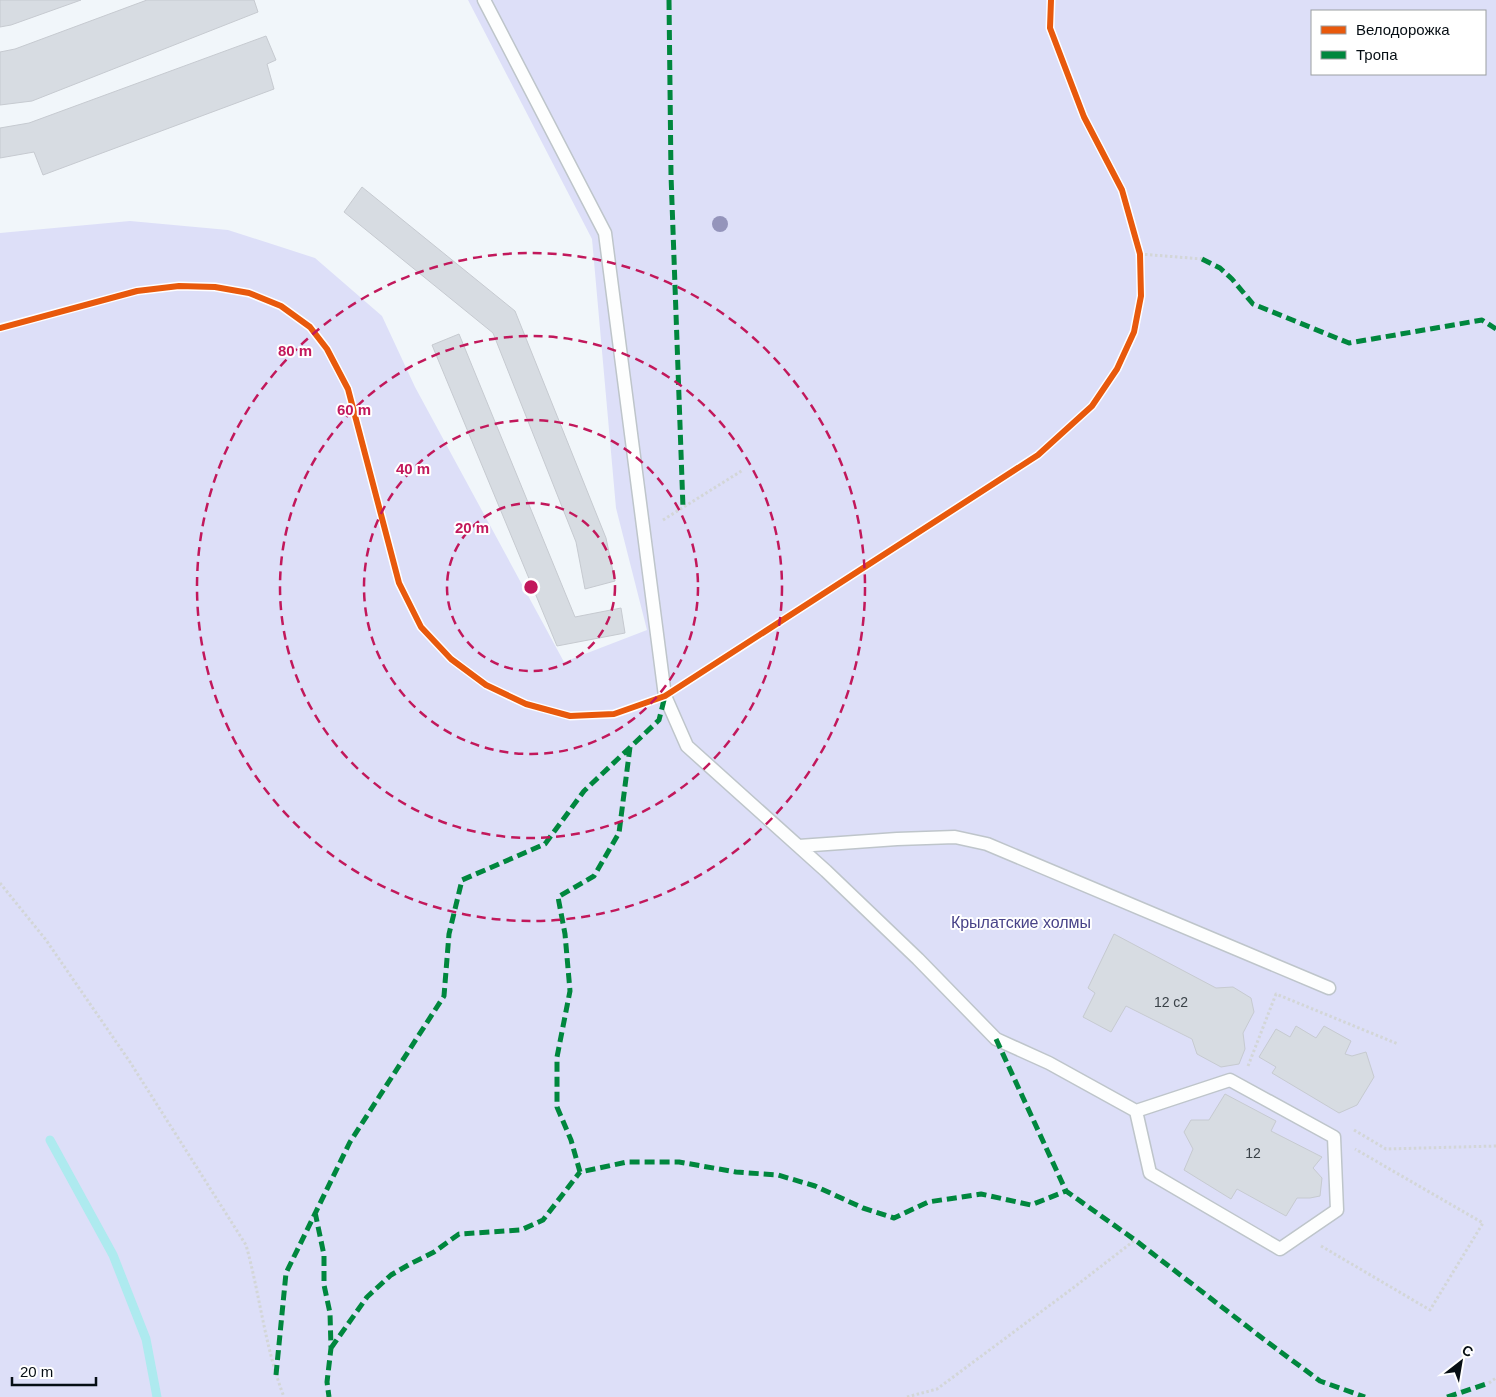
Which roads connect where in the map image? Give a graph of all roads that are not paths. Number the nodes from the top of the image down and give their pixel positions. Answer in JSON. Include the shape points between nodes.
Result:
{"nodes":[{"id":1,"x":484,"y":0,"type":"edge"},
{"id":2,"x":799,"y":846,"type":"junction"},
{"id":3,"x":1329,"y":988,"type":"dead end"},
{"id":4,"x":1136,"y":1111,"type":"junction"}],
"edges":[{"from":1,"to":2,"type":"lane","via":[[605,233],[665,696],[687,746]]},
{"from":2,"to":3,"type":"lane","via":[[955,837],[987,844]]},
{"from":2,"to":4,"type":"lane","via":[[918,959],[996,1039],[1049,1063]]},
{"from":4,"to":4,"type":"lane","via":[[1150,1173],[1280,1249],[1337,1210],[1334,1138],[1230,1080]]}]}
